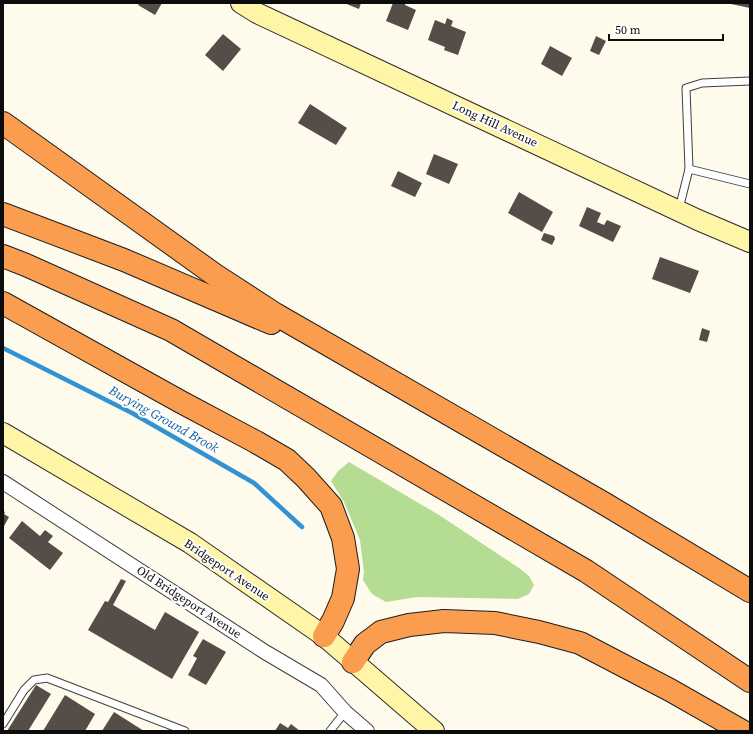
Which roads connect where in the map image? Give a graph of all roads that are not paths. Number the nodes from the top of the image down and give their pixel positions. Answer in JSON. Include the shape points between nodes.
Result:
{"nodes":[{"id":1,"x":241,"y":3,"type":"edge"},
{"id":2,"x":750,"y":81,"type":"edge"},
{"id":3,"x":3,"y":123,"type":"edge"},
{"id":4,"x":689,"y":169,"type":"junction"},
{"id":5,"x":750,"y":184,"type":"edge"},
{"id":6,"x":679,"y":210,"type":"junction"},
{"id":7,"x":3,"y":214,"type":"edge"},
{"id":8,"x":750,"y":242,"type":"edge"},
{"id":9,"x":3,"y":256,"type":"edge"},
{"id":10,"x":3,"y":304,"type":"edge"},
{"id":11,"x":401,"y":385,"type":"junction"},
{"id":12,"x":4,"y":435,"type":"edge"},
{"id":13,"x":3,"y":482,"type":"edge"},
{"id":14,"x":750,"y":591,"type":"edge"},
{"id":15,"x":324,"y":636,"type":"junction"},
{"id":16,"x":353,"y":662,"type":"junction"},
{"id":17,"x":750,"y":681,"type":"edge"},
{"id":18,"x":345,"y":712,"type":"junction"},
{"id":19,"x":3,"y":724,"type":"edge"},
{"id":20,"x":185,"y":731,"type":"edge"},
{"id":21,"x":330,"y":731,"type":"edge"},
{"id":22,"x":367,"y":731,"type":"edge"},
{"id":23,"x":434,"y":731,"type":"edge"},
{"id":24,"x":742,"y":731,"type":"edge"}],
"edges":[{"from":1,"to":6,"type":"street","name":"Long Hill Avenue"},
{"from":2,"to":4,"type":"lane","via":[[702,83],[686,88]]},
{"from":3,"to":11,"type":"highway","via":[[275,314]]},
{"from":4,"to":5,"type":"lane"},
{"from":4,"to":6,"type":"lane"},
{"from":6,"to":8,"type":"street","name":"Long Hill Avenue"},
{"from":7,"to":11,"type":"highway","via":[[124,260],[269,322]]},
{"from":9,"to":17,"type":"highway","via":[[171,330],[586,571]]},
{"from":10,"to":15,"type":"highway","via":[[256,442],[287,460],[306,478],[331,506],[343,538],[348,569],[343,598]]},
{"from":11,"to":14,"type":"highway"},
{"from":12,"to":15,"type":"street","name":"Bridgeport Avenue","via":[[190,543]]},
{"from":13,"to":18,"type":"street","name":"Old Bridgeport Avenue","via":[[265,652],[321,685]]},
{"from":15,"to":16,"type":"street","name":"Bridgeport Avenue"},
{"from":16,"to":23,"type":"street","name":"Bridgeport Avenue"},
{"from":16,"to":24,"type":"highway","via":[[365,644],[381,632],[409,625],[444,621],[495,623],[580,644],[670,690]]},
{"from":18,"to":21,"type":"lane"},
{"from":18,"to":22,"type":"street","name":"Old Bridgeport Avenue"},
{"from":19,"to":20,"type":"lane","via":[[24,690],[34,680],[47,678]]}]}
